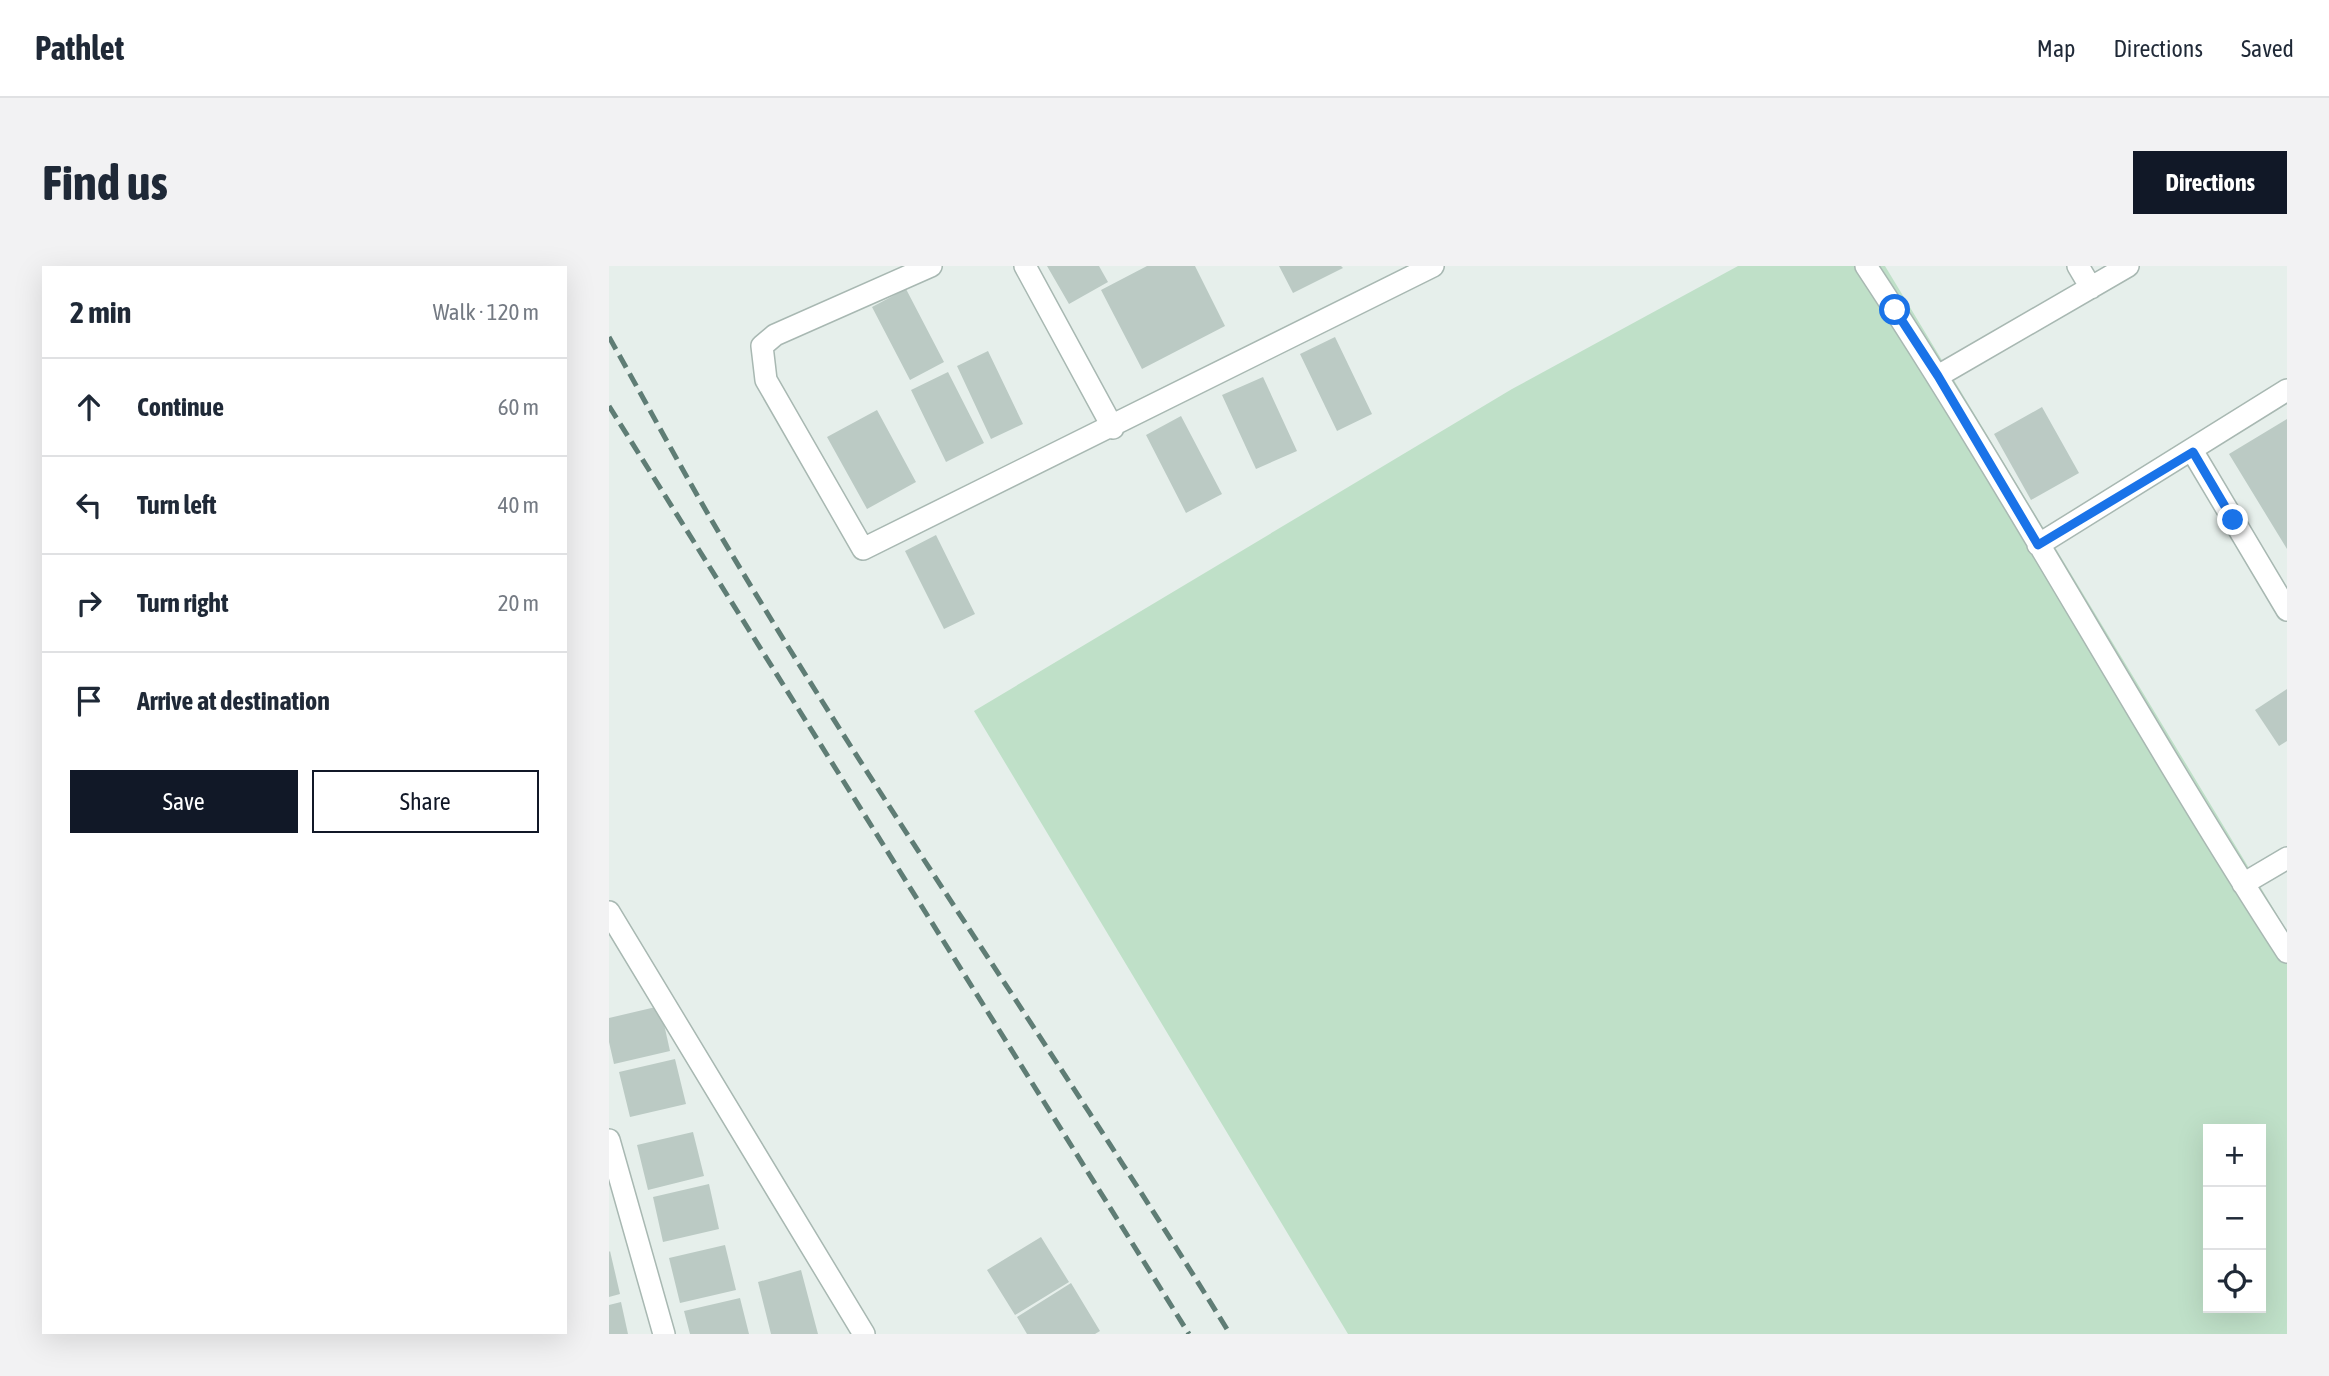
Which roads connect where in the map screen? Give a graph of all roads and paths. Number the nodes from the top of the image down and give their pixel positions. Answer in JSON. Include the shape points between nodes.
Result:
{"nodes":[{"id":1,"x":931,"y":266,"type":"edge"},
{"id":2,"x":1025,"y":266,"type":"edge"},
{"id":3,"x":1433,"y":266,"type":"edge"},
{"id":4,"x":1866,"y":266,"type":"edge"},
{"id":5,"x":2078,"y":266,"type":"edge"},
{"id":6,"x":2128,"y":266,"type":"edge"},
{"id":7,"x":2091,"y":288,"type":"junction"},
{"id":8,"x":1938,"y":376,"type":"junction"},
{"id":9,"x":2287,"y":390,"type":"edge"},
{"id":10,"x":1113,"y":428,"type":"junction"},
{"id":11,"x":2193,"y":452,"type":"junction"},
{"id":12,"x":2038,"y":545,"type":"junction"},
{"id":13,"x":2287,"y":610,"type":"edge"},
{"id":14,"x":2287,"y":858,"type":"edge"},
{"id":15,"x":2243,"y":884,"type":"junction"},
{"id":16,"x":609,"y":912,"type":"edge"},
{"id":17,"x":618,"y":943,"type":"edge"},
{"id":18,"x":2287,"y":952,"type":"edge"},
{"id":19,"x":609,"y":1140,"type":"edge"},
{"id":20,"x":664,"y":1334,"type":"edge"},
{"id":21,"x":864,"y":1334,"type":"edge"}],
"edges":[{"from":1,"to":10,"type":"street","via":[[775,335],[762,346],[766,380],[863,550]]},
{"from":2,"to":10,"type":"street"},
{"from":3,"to":10,"type":"street"},
{"from":4,"to":8,"type":"street"},
{"from":5,"to":7,"type":"street"},
{"from":6,"to":7,"type":"street"},
{"from":7,"to":8,"type":"street"},
{"from":8,"to":12,"type":"street"},
{"from":9,"to":11,"type":"street"},
{"from":11,"to":12,"type":"street"},
{"from":11,"to":13,"type":"street"},
{"from":12,"to":15,"type":"street"},
{"from":14,"to":15,"type":"street"},
{"from":15,"to":18,"type":"street"},
{"from":16,"to":17,"type":"street"},
{"from":17,"to":21,"type":"street"},
{"from":19,"to":20,"type":"street"}]}
